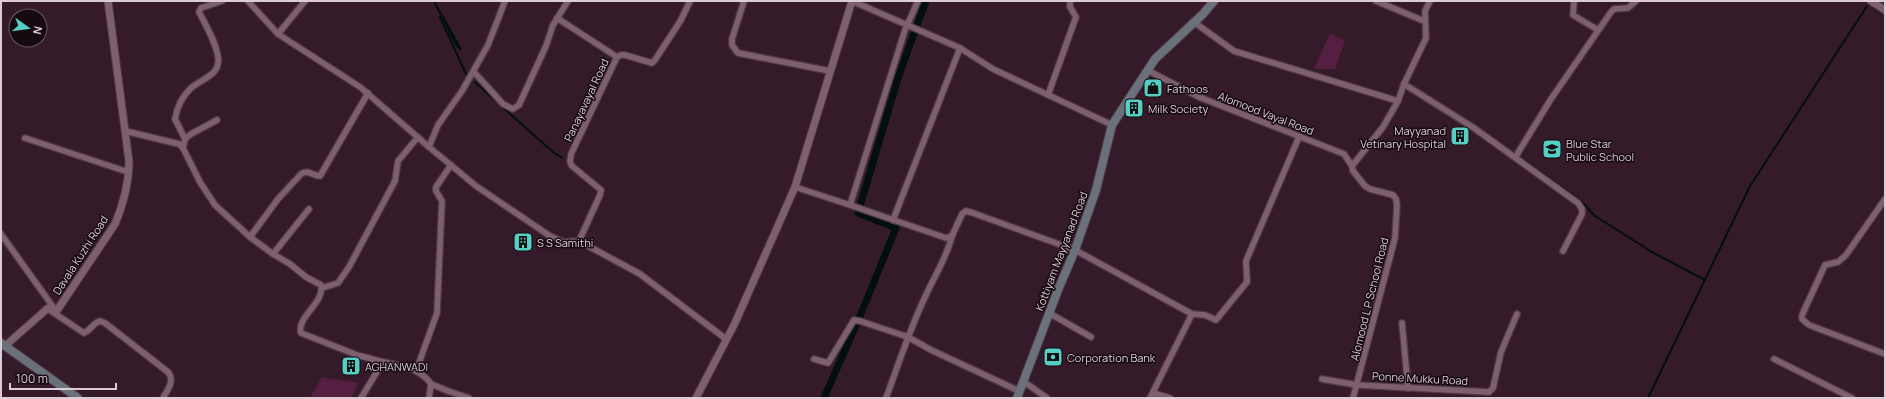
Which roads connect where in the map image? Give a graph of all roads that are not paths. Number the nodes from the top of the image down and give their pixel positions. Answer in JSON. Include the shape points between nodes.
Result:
{"nodes":[{"id":1,"x":108,"y":1,"type":"edge"},
{"id":2,"x":222,"y":1,"type":"edge"},
{"id":3,"x":248,"y":1,"type":"edge"},
{"id":4,"x":305,"y":1,"type":"edge"},
{"id":5,"x":505,"y":1,"type":"edge"},
{"id":6,"x":568,"y":1,"type":"edge"},
{"id":7,"x":690,"y":1,"type":"edge"},
{"id":8,"x":744,"y":1,"type":"edge"},
{"id":9,"x":852,"y":1,"type":"edge"},
{"id":10,"x":918,"y":1,"type":"edge"},
{"id":11,"x":1070,"y":1,"type":"edge"},
{"id":12,"x":1214,"y":1,"type":"edge"},
{"id":13,"x":1376,"y":1,"type":"edge"},
{"id":14,"x":1430,"y":1,"type":"edge"},
{"id":15,"x":1574,"y":1,"type":"edge"},
{"id":16,"x":1636,"y":1,"type":"edge"},
{"id":17,"x":1871,"y":1,"type":"edge"},
{"id":18,"x":1885,"y":10,"type":"edge"},
{"id":19,"x":557,"y":18,"type":"junction"},
{"id":20,"x":1194,"y":22,"type":"junction"},
{"id":21,"x":1424,"y":22,"type":"junction"},
{"id":22,"x":907,"y":26,"type":"junction"},
{"id":23,"x":1598,"y":30,"type":"junction"},
{"id":24,"x":278,"y":34,"type":"junction"},
{"id":25,"x":960,"y":48,"type":"junction"},
{"id":26,"x":617,"y":57,"type":"junction"},
{"id":27,"x":830,"y":70,"type":"junction"},
{"id":28,"x":1147,"y":70,"type":"junction"},
{"id":29,"x":474,"y":72,"type":"junction"},
{"id":30,"x":1404,"y":84,"type":"junction"},
{"id":31,"x":368,"y":93,"type":"junction"},
{"id":32,"x":1048,"y":95,"type":"junction"},
{"id":33,"x":1398,"y":101,"type":"junction"},
{"id":34,"x":217,"y":120,"type":"dead end"},
{"id":35,"x":1112,"y":125,"type":"junction"},
{"id":36,"x":125,"y":131,"type":"junction"},
{"id":37,"x":418,"y":137,"type":"junction"},
{"id":38,"x":1300,"y":137,"type":"junction"},
{"id":39,"x":25,"y":138,"type":"dead end"},
{"id":40,"x":185,"y":139,"type":"junction"},
{"id":41,"x":429,"y":147,"type":"junction"},
{"id":42,"x":183,"y":148,"type":"junction"},
{"id":43,"x":1516,"y":156,"type":"junction"},
{"id":44,"x":451,"y":165,"type":"junction"},
{"id":45,"x":1352,"y":166,"type":"junction"},
{"id":46,"x":128,"y":172,"type":"junction"},
{"id":47,"x":795,"y":187,"type":"junction"},
{"id":48,"x":1885,"y":199,"type":"edge"},
{"id":49,"x":850,"y":205,"type":"junction"},
{"id":50,"x":309,"y":209,"type":"dead end"},
{"id":51,"x":893,"y":220,"type":"junction"},
{"id":52,"x":1,"y":234,"type":"edge"},
{"id":53,"x":952,"y":236,"type":"junction"},
{"id":54,"x":250,"y":237,"type":"junction"},
{"id":55,"x":579,"y":241,"type":"junction"},
{"id":56,"x":1075,"y":250,"type":"junction"},
{"id":57,"x":1563,"y":251,"type":"dead end"},
{"id":58,"x":273,"y":254,"type":"junction"},
{"id":59,"x":322,"y":288,"type":"junction"},
{"id":60,"x":48,"y":308,"type":"junction"},
{"id":61,"x":56,"y":312,"type":"junction"},
{"id":62,"x":1049,"y":313,"type":"junction"},
{"id":63,"x":1192,"y":314,"type":"junction"},
{"id":64,"x":1517,"y":314,"type":"dead end"},
{"id":65,"x":1402,"y":323,"type":"dead end"},
{"id":66,"x":908,"y":337,"type":"junction"},
{"id":67,"x":1091,"y":337,"type":"dead end"},
{"id":68,"x":726,"y":339,"type":"junction"},
{"id":69,"x":3,"y":345,"type":"edge"},
{"id":70,"x":1885,"y":354,"type":"edge"},
{"id":71,"x":814,"y":359,"type":"dead end"},
{"id":72,"x":1774,"y":359,"type":"dead end"},
{"id":73,"x":383,"y":362,"type":"junction"},
{"id":74,"x":416,"y":371,"type":"junction"},
{"id":75,"x":1322,"y":379,"type":"dead end"},
{"id":76,"x":1023,"y":381,"type":"junction"},
{"id":77,"x":431,"y":384,"type":"junction"},
{"id":78,"x":1357,"y":385,"type":"junction"},
{"id":79,"x":1408,"y":388,"type":"junction"},
{"id":80,"x":1018,"y":394,"type":"edge"},
{"id":81,"x":1152,"y":396,"type":"edge"},
{"id":82,"x":78,"y":398,"type":"edge"},
{"id":83,"x":163,"y":398,"type":"edge"},
{"id":84,"x":361,"y":398,"type":"edge"},
{"id":85,"x":429,"y":398,"type":"edge"},
{"id":86,"x":469,"y":398,"type":"edge"},
{"id":87,"x":696,"y":398,"type":"edge"},
{"id":88,"x":886,"y":398,"type":"edge"},
{"id":89,"x":1046,"y":398,"type":"edge"},
{"id":90,"x":1170,"y":398,"type":"edge"},
{"id":91,"x":1354,"y":398,"type":"edge"},
{"id":92,"x":1852,"y":398,"type":"edge"}],
"edges":[{"from":1,"to":36,"type":"street","name":"Davala Kuzhi Road"},
{"from":2,"to":40,"type":"street","via":[[201,8],[199,12],[219,60],[214,73],[195,85],[179,103],[175,119]]},
{"from":3,"to":24,"type":"street"},
{"from":4,"to":24,"type":"street"},
{"from":5,"to":29,"type":"street","via":[[488,45]]},
{"from":6,"to":19,"type":"street"},
{"from":7,"to":26,"type":"street","name":"Panayavayal Road","via":[[681,20],[652,63],[621,54]]},
{"from":8,"to":27,"type":"street","via":[[732,39],[732,45],[738,53]]},
{"from":9,"to":22,"type":"street"},
{"from":9,"to":27,"type":"street"},
{"from":10,"to":22,"type":"street"},
{"from":11,"to":32,"type":"street","via":[[1076,18]]},
{"from":12,"to":20,"type":"main road","name":"Kottiyam Mayyanad Road"},
{"from":13,"to":21,"type":"street"},
{"from":14,"to":21,"type":"street","via":[[1425,11]]},
{"from":15,"to":23,"type":"street","via":[[1573,15]]},
{"from":16,"to":23,"type":"street","via":[[1628,8],[1614,9]]},
{"from":17,"to":18,"type":"street"},
{"from":19,"to":26,"type":"street"},
{"from":19,"to":29,"type":"street","via":[[519,105],[513,109],[503,104]]},
{"from":20,"to":28,"type":"main road","name":"Kottiyam Mayyanad Road"},
{"from":20,"to":33,"type":"street","via":[[1234,51]]},
{"from":21,"to":30,"type":"street","via":[[1426,38]]},
{"from":22,"to":25,"type":"street"},
{"from":22,"to":49,"type":"street"},
{"from":23,"to":43,"type":"street","via":[[1550,99]]},
{"from":24,"to":31,"type":"street"},
{"from":25,"to":32,"type":"street","via":[[994,69]]},
{"from":25,"to":51,"type":"street"},
{"from":26,"to":55,"type":"street","name":"Panayavayal Road","via":[[570,158],[572,166],[601,190]]},
{"from":27,"to":47,"type":"street"},
{"from":28,"to":35,"type":"main road","name":"Kottiyam Mayyanad Road"},
{"from":28,"to":38,"type":"street","name":"Alomood Vayal Road","via":[[1199,97]]},
{"from":29,"to":41,"type":"street","via":[[438,124]]},
{"from":30,"to":33,"type":"street"},
{"from":30,"to":43,"type":"street"},
{"from":31,"to":37,"type":"street"},
{"from":31,"to":54,"type":"street","via":[[320,176],[308,172],[301,174],[278,199]]},
{"from":32,"to":35,"type":"street"},
{"from":33,"to":45,"type":"street","via":[[1383,127]]},
{"from":34,"to":40,"type":"street"},
{"from":35,"to":56,"type":"main road","name":"Kottiyam Mayyanad Road","via":[[1096,190]]},
{"from":36,"to":42,"type":"street","via":[[179,144]]},
{"from":36,"to":46,"type":"street","name":"Davala Kuzhi Road"},
{"from":37,"to":41,"type":"street"},
{"from":37,"to":59,"type":"street","via":[[398,161],[395,181],[349,268],[338,283]]},
{"from":38,"to":45,"type":"street","name":"Alomood Vayal Road","via":[[1344,154]]},
{"from":38,"to":63,"type":"street","via":[[1246,261],[1247,282],[1216,320],[1205,315]]},
{"from":39,"to":46,"type":"street"},
{"from":40,"to":42,"type":"street"},
{"from":41,"to":44,"type":"street"},
{"from":42,"to":54,"type":"street","via":[[200,182],[215,204]]},
{"from":43,"to":57,"type":"street","via":[[1581,206],[1581,218]]},
{"from":44,"to":55,"type":"street","via":[[476,186],[550,236],[563,242]]},
{"from":44,"to":74,"type":"street","via":[[436,187],[442,202],[437,313]]},
{"from":45,"to":78,"type":"street","name":"Alomood L P School Road","via":[[1365,186],[1393,195],[1397,205],[1395,238]]},
{"from":46,"to":61,"type":"street","name":"Davala Kuzhi Road","via":[[122,205],[115,224]]},
{"from":47,"to":49,"type":"street"},
{"from":47,"to":68,"type":"street"},
{"from":48,"to":70,"type":"street","via":[[1846,255],[1838,262],[1825,265],[1802,319],[1809,325]]},
{"from":49,"to":51,"type":"street"},
{"from":50,"to":58,"type":"street"},
{"from":51,"to":53,"type":"street","via":[[946,238]]},
{"from":52,"to":61,"type":"street"},
{"from":53,"to":56,"type":"street","via":[[962,214],[969,211]]},
{"from":53,"to":66,"type":"street","via":[[949,250]]},
{"from":54,"to":58,"type":"street"},
{"from":55,"to":68,"type":"street","via":[[648,280]]},
{"from":56,"to":62,"type":"main road","name":"Kottiyam Mayyanad Road"},
{"from":56,"to":63,"type":"street"},
{"from":58,"to":59,"type":"street"},
{"from":59,"to":73,"type":"street","via":[[320,296],[302,324],[301,332],[357,355]]},
{"from":60,"to":61,"type":"street","name":"Davala Kuzhi Road"},
{"from":60,"to":69,"type":"street"},
{"from":60,"to":83,"type":"street","via":[[84,333],[100,321],[105,323],[168,372],[172,377]]},
{"from":62,"to":67,"type":"street"},
{"from":62,"to":76,"type":"main road","name":"Kottiyam Mayyanad Road"},
{"from":63,"to":81,"type":"street"},
{"from":64,"to":79,"type":"street","name":"Ponne Mukku Road","via":[[1501,352],[1493,388],[1489,392]]},
{"from":65,"to":79,"type":"street"},
{"from":66,"to":71,"type":"street","via":[[854,320],[828,363]]},
{"from":66,"to":80,"type":"street"},
{"from":66,"to":88,"type":"street"},
{"from":68,"to":87,"type":"street"},
{"from":69,"to":82,"type":"main road"},
{"from":72,"to":92,"type":"street"},
{"from":73,"to":74,"type":"street"},
{"from":73,"to":84,"type":"street"},
{"from":74,"to":77,"type":"street"},
{"from":75,"to":78,"type":"street"},
{"from":76,"to":80,"type":"main road","name":"Kottiyam Mayyanad Road"},
{"from":76,"to":89,"type":"street"},
{"from":77,"to":85,"type":"street"},
{"from":77,"to":86,"type":"street"},
{"from":78,"to":79,"type":"street","name":"Ponne Mukku Road"},
{"from":78,"to":91,"type":"street","name":"Ponne Mukku Road"},
{"from":81,"to":90,"type":"street"}]}
